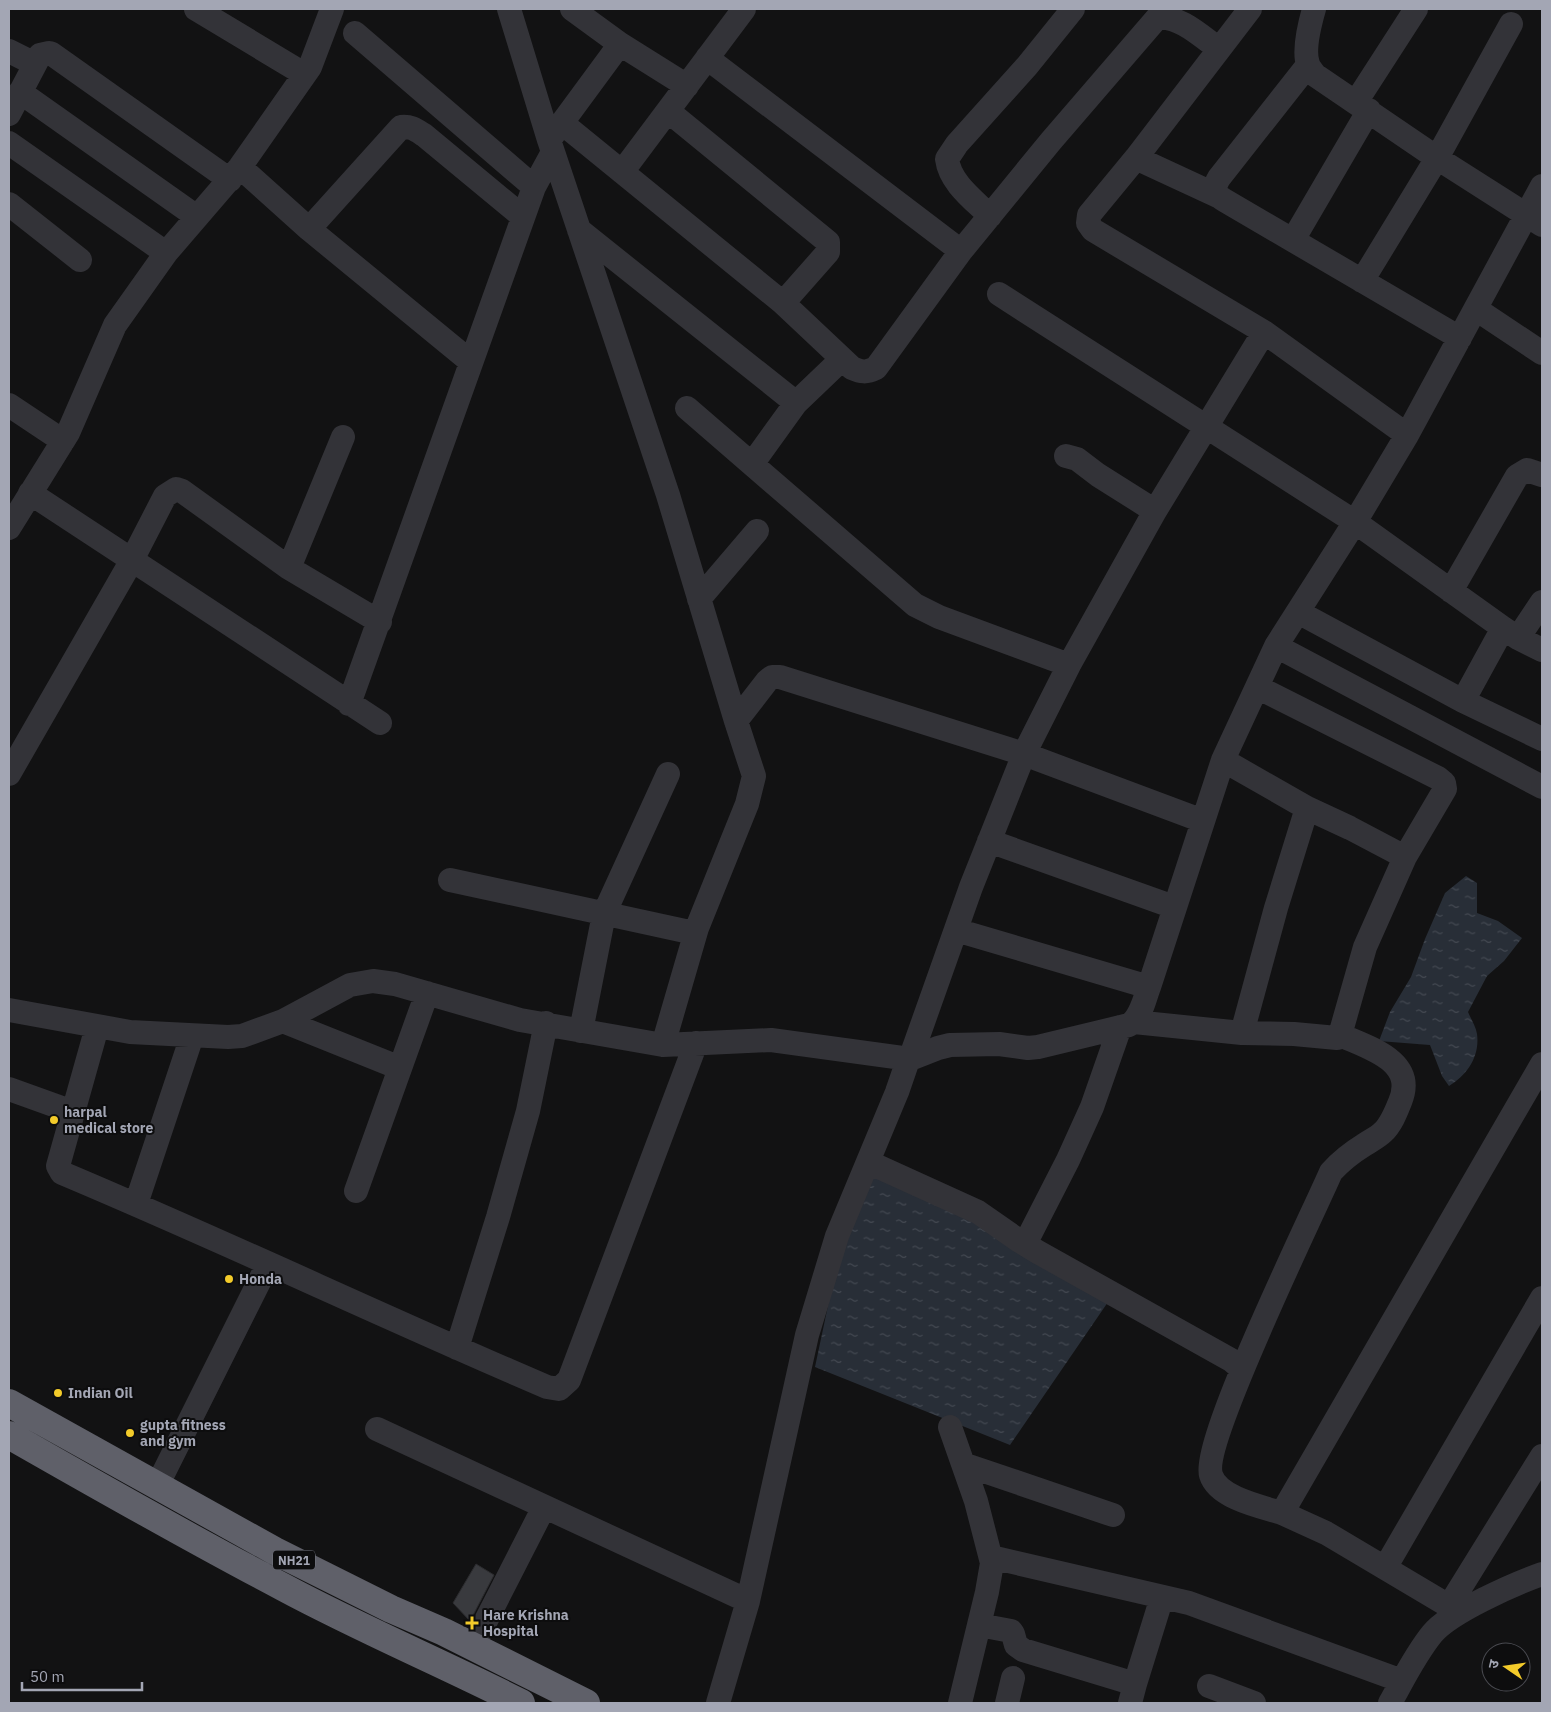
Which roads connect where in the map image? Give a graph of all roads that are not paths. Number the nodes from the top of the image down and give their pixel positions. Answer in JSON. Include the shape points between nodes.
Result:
{"nodes":[{"id":1,"x":196,"y":9,"type":"edge"},
{"id":2,"x":332,"y":9,"type":"edge"},
{"id":3,"x":572,"y":9,"type":"edge"},
{"id":4,"x":744,"y":9,"type":"edge"},
{"id":5,"x":1073,"y":9,"type":"edge"},
{"id":6,"x":1250,"y":9,"type":"edge"},
{"id":7,"x":1314,"y":9,"type":"edge"},
{"id":8,"x":1416,"y":9,"type":"edge"},
{"id":9,"x":512,"y":11,"type":"edge"},
{"id":10,"x":1511,"y":24,"type":"dead end"},
{"id":11,"x":355,"y":33,"type":"dead end"},
{"id":12,"x":620,"y":44,"type":"junction"},
{"id":13,"x":1219,"y":49,"type":"junction"},
{"id":14,"x":9,"y":51,"type":"edge"},
{"id":15,"x":707,"y":58,"type":"junction"},
{"id":16,"x":35,"y":64,"type":"junction"},
{"id":17,"x":1308,"y":65,"type":"junction"},
{"id":18,"x":304,"y":74,"type":"junction"},
{"id":19,"x":687,"y":86,"type":"junction"},
{"id":20,"x":20,"y":92,"type":"junction"},
{"id":21,"x":1362,"y":106,"type":"junction"},
{"id":22,"x":668,"y":111,"type":"junction"},
{"id":23,"x":9,"y":114,"type":"edge"},
{"id":24,"x":555,"y":138,"type":"junction"},
{"id":25,"x":9,"y":143,"type":"edge"},
{"id":26,"x":1136,"y":158,"type":"junction"},
{"id":27,"x":1437,"y":158,"type":"junction"},
{"id":28,"x":622,"y":172,"type":"junction"},
{"id":29,"x":235,"y":174,"type":"junction"},
{"id":30,"x":1542,"y":186,"type":"edge"},
{"id":31,"x":534,"y":187,"type":"junction"},
{"id":32,"x":1218,"y":196,"type":"junction"},
{"id":33,"x":9,"y":204,"type":"edge"},
{"id":34,"x":990,"y":216,"type":"junction"},
{"id":35,"x":197,"y":217,"type":"junction"},
{"id":36,"x":523,"y":217,"type":"junction"},
{"id":37,"x":1534,"y":220,"type":"edge"},
{"id":38,"x":310,"y":229,"type":"junction"},
{"id":39,"x":579,"y":230,"type":"junction"},
{"id":40,"x":1293,"y":240,"type":"junction"},
{"id":41,"x":961,"y":251,"type":"junction"},
{"id":42,"x":166,"y":253,"type":"junction"},
{"id":43,"x":80,"y":260,"type":"dead end"},
{"id":44,"x":1362,"y":281,"type":"junction"},
{"id":45,"x":999,"y":294,"type":"dead end"},
{"id":46,"x":782,"y":303,"type":"junction"},
{"id":47,"x":1476,"y":309,"type":"junction"},
{"id":48,"x":1264,"y":332,"type":"junction"},
{"id":49,"x":1460,"y":338,"type":"junction"},
{"id":50,"x":1542,"y":353,"type":"edge"},
{"id":51,"x":842,"y":359,"type":"junction"},
{"id":52,"x":471,"y":362,"type":"junction"},
{"id":53,"x":796,"y":404,"type":"junction"},
{"id":54,"x":9,"y":405,"type":"edge"},
{"id":55,"x":687,"y":408,"type":"dead end"},
{"id":56,"x":1206,"y":427,"type":"junction"},
{"id":57,"x":1407,"y":435,"type":"junction"},
{"id":58,"x":343,"y":437,"type":"dead end"},
{"id":59,"x":63,"y":441,"type":"junction"},
{"id":60,"x":1066,"y":456,"type":"dead end"},
{"id":61,"x":752,"y":464,"type":"junction"},
{"id":62,"x":1542,"y":475,"type":"edge"},
{"id":63,"x":30,"y":494,"type":"junction"},
{"id":64,"x":1155,"y":511,"type":"junction"},
{"id":65,"x":1355,"y":522,"type":"junction"},
{"id":66,"x":9,"y":528,"type":"edge"},
{"id":67,"x":757,"y":531,"type":"dead end"},
{"id":68,"x":132,"y":560,"type":"junction"},
{"id":69,"x":289,"y":568,"type":"junction"},
{"id":70,"x":1451,"y":591,"type":"junction"},
{"id":71,"x":699,"y":599,"type":"junction"},
{"id":72,"x":1542,"y":602,"type":"edge"},
{"id":73,"x":1298,"y":612,"type":"junction"},
{"id":74,"x":380,"y":622,"type":"junction"},
{"id":75,"x":1510,"y":633,"type":"junction"},
{"id":76,"x":1276,"y":646,"type":"junction"},
{"id":77,"x":1542,"y":650,"type":"edge"},
{"id":78,"x":1069,"y":665,"type":"junction"},
{"id":79,"x":1257,"y":686,"type":"junction"},
{"id":80,"x":1463,"y":701,"type":"junction"},
{"id":81,"x":350,"y":704,"type":"junction"},
{"id":82,"x":736,"y":721,"type":"junction"},
{"id":83,"x":380,"y":724,"type":"dead end"},
{"id":84,"x":1542,"y":739,"type":"edge"},
{"id":85,"x":1024,"y":754,"type":"junction"},
{"id":86,"x":1222,"y":760,"type":"junction"},
{"id":87,"x":9,"y":774,"type":"edge"},
{"id":88,"x":668,"y":774,"type":"dead end"},
{"id":89,"x":1542,"y":788,"type":"edge"},
{"id":90,"x":1307,"y":808,"type":"junction"},
{"id":91,"x":1203,"y":821,"type":"junction"},
{"id":92,"x":989,"y":841,"type":"junction"},
{"id":93,"x":1405,"y":857,"type":"junction"},
{"id":94,"x":450,"y":880,"type":"dead end"},
{"id":95,"x":1174,"y":907,"type":"junction"},
{"id":96,"x":604,"y":914,"type":"junction"},
{"id":97,"x":697,"y":928,"type":"junction"},
{"id":98,"x":956,"y":930,"type":"junction"},
{"id":99,"x":1149,"y":987,"type":"junction"},
{"id":100,"x":427,"y":993,"type":"junction"},
{"id":101,"x":9,"y":1010,"type":"edge"},
{"id":102,"x":283,"y":1021,"type":"junction"},
{"id":103,"x":546,"y":1024,"type":"junction"},
{"id":104,"x":1127,"y":1025,"type":"junction"},
{"id":105,"x":97,"y":1026,"type":"junction"},
{"id":106,"x":581,"y":1031,"type":"junction"},
{"id":107,"x":1242,"y":1033,"type":"junction"},
{"id":108,"x":1340,"y":1035,"type":"junction"},
{"id":109,"x":192,"y":1036,"type":"junction"},
{"id":110,"x":696,"y":1043,"type":"junction"},
{"id":111,"x":663,"y":1045,"type":"junction"},
{"id":112,"x":910,"y":1059,"type":"junction"},
{"id":113,"x":1542,"y":1064,"type":"edge"},
{"id":114,"x":400,"y":1068,"type":"junction"},
{"id":115,"x":9,"y":1089,"type":"edge"},
{"id":116,"x":73,"y":1112,"type":"junction"},
{"id":117,"x":868,"y":1162,"type":"junction"},
{"id":118,"x":356,"y":1191,"type":"dead end"},
{"id":119,"x":136,"y":1204,"type":"junction"},
{"id":120,"x":1025,"y":1244,"type":"junction"},
{"id":121,"x":268,"y":1264,"type":"junction"},
{"id":122,"x":1542,"y":1298,"type":"edge"},
{"id":123,"x":457,"y":1348,"type":"junction"},
{"id":124,"x":1241,"y":1372,"type":"junction"},
{"id":125,"x":9,"y":1403,"type":"edge"},
{"id":126,"x":950,"y":1427,"type":"dead end"},
{"id":127,"x":377,"y":1429,"type":"dead end"},
{"id":128,"x":9,"y":1435,"type":"edge"},
{"id":129,"x":1542,"y":1456,"type":"edge"},
{"id":130,"x":963,"y":1464,"type":"junction"},
{"id":131,"x":157,"y":1486,"type":"junction"},
{"id":132,"x":544,"y":1507,"type":"junction"},
{"id":133,"x":1282,"y":1513,"type":"junction"},
{"id":134,"x":1113,"y":1515,"type":"dead end"},
{"id":135,"x":990,"y":1557,"type":"junction"},
{"id":136,"x":1385,"y":1568,"type":"junction"},
{"id":137,"x":1542,"y":1574,"type":"edge"},
{"id":138,"x":1162,"y":1596,"type":"junction"},
{"id":139,"x":748,"y":1602,"type":"junction"},
{"id":140,"x":1454,"y":1609,"type":"junction"},
{"id":141,"x":979,"y":1624,"type":"junction"},
{"id":142,"x":473,"y":1646,"type":"junction"},
{"id":143,"x":1013,"y":1678,"type":"dead end"},
{"id":144,"x":1402,"y":1681,"type":"junction"},
{"id":145,"x":1209,"y":1686,"type":"dead end"},
{"id":146,"x":1132,"y":1694,"type":"edge"},
{"id":147,"x":521,"y":1703,"type":"edge"},
{"id":148,"x":586,"y":1703,"type":"edge"},
{"id":149,"x":718,"y":1703,"type":"edge"},
{"id":150,"x":960,"y":1703,"type":"edge"},
{"id":151,"x":1007,"y":1703,"type":"edge"},
{"id":152,"x":1254,"y":1703,"type":"edge"},
{"id":153,"x":1390,"y":1703,"type":"edge"}],
"edges":[{"from":1,"to":18,"type":"street"},
{"from":2,"to":18,"type":"street","via":[[316,54]]},
{"from":3,"to":12,"type":"street"},
{"from":4,"to":15,"type":"street"},
{"from":5,"to":34,"type":"street","via":[[947,159],[948,168],[960,186]]},
{"from":6,"to":13,"type":"street"},
{"from":7,"to":17,"type":"street"},
{"from":8,"to":21,"type":"street"},
{"from":9,"to":24,"type":"street"},
{"from":10,"to":27,"type":"street"},
{"from":11,"to":31,"type":"street"},
{"from":12,"to":19,"type":"street"},
{"from":12,"to":24,"type":"street"},
{"from":13,"to":26,"type":"street"},
{"from":13,"to":34,"type":"street","via":[[1174,19],[1157,18]]},
{"from":14,"to":16,"type":"street"},
{"from":15,"to":19,"type":"street"},
{"from":15,"to":41,"type":"street"},
{"from":16,"to":20,"type":"street"},
{"from":16,"to":29,"type":"street","via":[[40,55],[49,53],[58,57]]},
{"from":17,"to":21,"type":"street","via":[[1315,74]]},
{"from":17,"to":32,"type":"street","via":[[1219,178],[1215,185]]},
{"from":18,"to":29,"type":"street"},
{"from":19,"to":22,"type":"street"},
{"from":20,"to":23,"type":"street"},
{"from":20,"to":35,"type":"street"},
{"from":21,"to":27,"type":"street"},
{"from":21,"to":40,"type":"street"},
{"from":22,"to":28,"type":"street"},
{"from":22,"to":46,"type":"street","via":[[828,242],[828,252]]},
{"from":24,"to":28,"type":"street"},
{"from":24,"to":31,"type":"street"},
{"from":24,"to":39,"type":"street"},
{"from":25,"to":42,"type":"street"},
{"from":26,"to":32,"type":"street"},
{"from":26,"to":48,"type":"street","via":[[1089,215],[1088,223],[1093,230]]},
{"from":27,"to":37,"type":"street"},
{"from":27,"to":44,"type":"street"},
{"from":28,"to":46,"type":"street"},
{"from":29,"to":35,"type":"street"},
{"from":29,"to":38,"type":"street"},
{"from":30,"to":37,"type":"street"},
{"from":31,"to":36,"type":"street"},
{"from":32,"to":40,"type":"street"},
{"from":33,"to":43,"type":"street"},
{"from":34,"to":41,"type":"street"},
{"from":35,"to":42,"type":"street"},
{"from":36,"to":38,"type":"street","via":[[424,135],[407,126],[402,127]]},
{"from":36,"to":52,"type":"street"},
{"from":37,"to":47,"type":"street"},
{"from":38,"to":52,"type":"street"},
{"from":39,"to":53,"type":"street"},
{"from":39,"to":71,"type":"street","via":[[668,495]]},
{"from":40,"to":44,"type":"street"},
{"from":41,"to":51,"type":"street","via":[[876,368],[868,372],[859,371]]},
{"from":42,"to":59,"type":"street","via":[[115,325]]},
{"from":44,"to":49,"type":"street"},
{"from":45,"to":56,"type":"street"},
{"from":46,"to":51,"type":"street"},
{"from":47,"to":49,"type":"street"},
{"from":47,"to":50,"type":"street"},
{"from":48,"to":56,"type":"street"},
{"from":48,"to":57,"type":"street"},
{"from":49,"to":57,"type":"street"},
{"from":51,"to":53,"type":"street"},
{"from":52,"to":74,"type":"street"},
{"from":53,"to":61,"type":"street"},
{"from":54,"to":59,"type":"street"},
{"from":55,"to":61,"type":"street"},
{"from":56,"to":64,"type":"street"},
{"from":56,"to":65,"type":"street"},
{"from":57,"to":65,"type":"street"},
{"from":58,"to":69,"type":"street"},
{"from":59,"to":63,"type":"street"},
{"from":60,"to":64,"type":"street","via":[[1077,459]]},
{"from":61,"to":78,"type":"street","via":[[915,604],[939,617]]},
{"from":62,"to":70,"type":"street","via":[[1527,470],[1517,476]]},
{"from":63,"to":66,"type":"street"},
{"from":63,"to":68,"type":"street"},
{"from":64,"to":78,"type":"street"},
{"from":65,"to":70,"type":"street"},
{"from":65,"to":73,"type":"street"},
{"from":67,"to":71,"type":"street"},
{"from":68,"to":69,"type":"street","via":[[165,496],[176,489]]},
{"from":68,"to":81,"type":"street"},
{"from":68,"to":87,"type":"street"},
{"from":69,"to":74,"type":"street"},
{"from":70,"to":75,"type":"street"},
{"from":71,"to":82,"type":"street"},
{"from":72,"to":75,"type":"street"},
{"from":73,"to":76,"type":"street"},
{"from":73,"to":80,"type":"street"},
{"from":74,"to":81,"type":"street"},
{"from":75,"to":77,"type":"street"},
{"from":75,"to":80,"type":"street"},
{"from":76,"to":79,"type":"street"},
{"from":76,"to":89,"type":"street"},
{"from":78,"to":85,"type":"street"},
{"from":79,"to":86,"type":"street"},
{"from":79,"to":93,"type":"street","via":[[1444,782],[1445,789]]},
{"from":80,"to":84,"type":"street"},
{"from":81,"to":83,"type":"street"},
{"from":82,"to":85,"type":"street","via":[[766,681],[780,677]]},
{"from":82,"to":97,"type":"street","via":[[754,782]]},
{"from":85,"to":91,"type":"street"},
{"from":85,"to":92,"type":"street"},
{"from":86,"to":90,"type":"street"},
{"from":86,"to":91,"type":"street"},
{"from":88,"to":96,"type":"street"},
{"from":90,"to":93,"type":"street"},
{"from":90,"to":107,"type":"street"},
{"from":91,"to":95,"type":"street"},
{"from":92,"to":95,"type":"street"},
{"from":92,"to":98,"type":"street"},
{"from":93,"to":108,"type":"street","via":[[1365,947]]},
{"from":94,"to":96,"type":"street"},
{"from":95,"to":99,"type":"street"},
{"from":96,"to":97,"type":"street","via":[[685,931]]},
{"from":96,"to":106,"type":"street"},
{"from":97,"to":111,"type":"street"},
{"from":98,"to":99,"type":"street"},
{"from":98,"to":112,"type":"street"},
{"from":99,"to":104,"type":"street"},
{"from":100,"to":102,"type":"street","via":[[373,981],[350,985]]},
{"from":100,"to":103,"type":"street","via":[[520,1020]]},
{"from":100,"to":114,"type":"street"},
{"from":101,"to":105,"type":"street"},
{"from":102,"to":109,"type":"street","via":[[242,1036]]},
{"from":102,"to":114,"type":"street"},
{"from":103,"to":106,"type":"street"},
{"from":103,"to":123,"type":"street","via":[[528,1112]]},
{"from":104,"to":107,"type":"street"},
{"from":104,"to":112,"type":"street","via":[[1038,1048],[999,1044],[950,1045]]},
{"from":104,"to":120,"type":"street","via":[[1068,1160]]},
{"from":105,"to":109,"type":"street","via":[[130,1032]]},
{"from":105,"to":116,"type":"street"},
{"from":106,"to":111,"type":"street"},
{"from":107,"to":108,"type":"street","via":[[1332,1038]]},
{"from":108,"to":124,"type":"street","via":[[1396,1065],[1404,1084],[1402,1098],[1383,1132],[1340,1162],[1332,1172]]},
{"from":109,"to":119,"type":"street"},
{"from":110,"to":111,"type":"street"},
{"from":110,"to":112,"type":"street","via":[[770,1040]]},
{"from":110,"to":123,"type":"street","via":[[569,1380],[559,1388],[547,1387]]},
{"from":112,"to":117,"type":"street"},
{"from":113,"to":133,"type":"street"},
{"from":114,"to":118,"type":"street"},
{"from":115,"to":116,"type":"street"},
{"from":116,"to":119,"type":"street","via":[[59,1170]]},
{"from":117,"to":120,"type":"street","via":[[978,1212]]},
{"from":117,"to":139,"type":"street","via":[[837,1236],[807,1335]]},
{"from":119,"to":121,"type":"street"},
{"from":120,"to":124,"type":"street","via":[[1231,1360]]},
{"from":121,"to":123,"type":"street"},
{"from":121,"to":131,"type":"street"},
{"from":122,"to":136,"type":"street"},
{"from":124,"to":133,"type":"street","via":[[1218,1434],[1211,1476],[1225,1493]]},
{"from":125,"to":131,"type":"highway","number":"NH21"},
{"from":126,"to":130,"type":"street"},
{"from":127,"to":132,"type":"street"},
{"from":128,"to":147,"type":"highway","number":"NH21","via":[[283,1588]]},
{"from":129,"to":140,"type":"street"},
{"from":130,"to":134,"type":"street"},
{"from":130,"to":135,"type":"street"},
{"from":131,"to":142,"type":"highway","number":"NH21","via":[[275,1551]]},
{"from":132,"to":139,"type":"street"},
{"from":132,"to":142,"type":"street"},
{"from":133,"to":136,"type":"street","via":[[1326,1533]]},
{"from":135,"to":138,"type":"street"},
{"from":135,"to":141,"type":"street","via":[[992,1569]]},
{"from":136,"to":140,"type":"street"},
{"from":137,"to":140,"type":"street"},
{"from":138,"to":144,"type":"street","via":[[1210,1610]]},
{"from":138,"to":146,"type":"street"},
{"from":139,"to":149,"type":"street"},
{"from":140,"to":144,"type":"street","via":[[1433,1633]]},
{"from":141,"to":146,"type":"street","via":[[1011,1631],[1016,1645],[1023,1650]]},
{"from":141,"to":150,"type":"street"},
{"from":142,"to":148,"type":"highway","number":"NH21"},
{"from":143,"to":151,"type":"street"},
{"from":144,"to":153,"type":"street"},
{"from":145,"to":152,"type":"street"}]}
